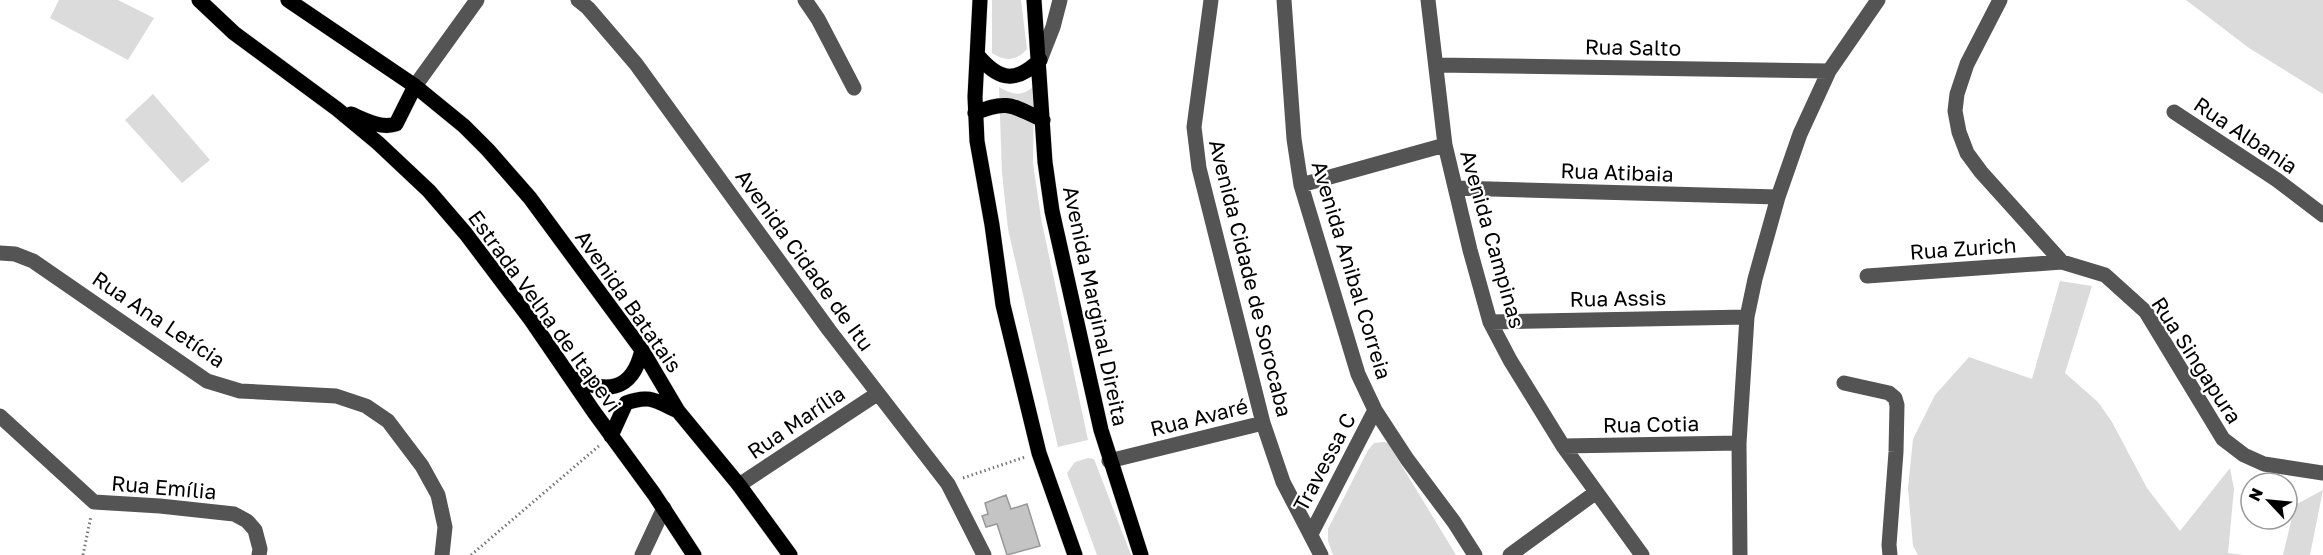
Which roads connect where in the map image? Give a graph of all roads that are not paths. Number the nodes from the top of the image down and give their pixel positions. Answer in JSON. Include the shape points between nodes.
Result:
{"nodes":[{"id":1,"x":199,"y":0,"type":"edge"},
{"id":2,"x":288,"y":0,"type":"edge"},
{"id":3,"x":477,"y":0,"type":"edge"},
{"id":4,"x":805,"y":0,"type":"edge"},
{"id":5,"x":819,"y":0,"type":"edge"},
{"id":6,"x":980,"y":0,"type":"edge"},
{"id":7,"x":1034,"y":0,"type":"edge"},
{"id":8,"x":1060,"y":0,"type":"edge"},
{"id":9,"x":1211,"y":0,"type":"edge"},
{"id":10,"x":1284,"y":0,"type":"edge"},
{"id":11,"x":1428,"y":0,"type":"edge"},
{"id":12,"x":1878,"y":0,"type":"edge"},
{"id":13,"x":2000,"y":0,"type":"edge"},
{"id":14,"x":586,"y":3,"type":"edge"},
{"id":15,"x":818,"y":19,"type":"junction"},
{"id":16,"x":979,"y":57,"type":"junction"},
{"id":17,"x":1040,"y":60,"type":"junction"},
{"id":18,"x":1436,"y":65,"type":"junction"},
{"id":19,"x":1829,"y":71,"type":"junction"},
{"id":20,"x":415,"y":86,"type":"junction"},
{"id":21,"x":854,"y":88,"type":"dead end"},
{"id":22,"x":337,"y":109,"type":"junction"},
{"id":23,"x":975,"y":112,"type":"junction"},
{"id":24,"x":2174,"y":112,"type":"dead end"},
{"id":25,"x":1043,"y":120,"type":"junction"},
{"id":26,"x":1444,"y":145,"type":"junction"},
{"id":27,"x":1301,"y":185,"type":"junction"},
{"id":28,"x":1456,"y":188,"type":"junction"},
{"id":29,"x":1778,"y":197,"type":"junction"},
{"id":30,"x":2323,"y":215,"type":"edge"},
{"id":31,"x":0,"y":253,"type":"edge"},
{"id":32,"x":2062,"y":262,"type":"junction"},
{"id":33,"x":1867,"y":276,"type":"dead end"},
{"id":34,"x":1747,"y":317,"type":"junction"},
{"id":35,"x":1490,"y":322,"type":"junction"},
{"id":36,"x":642,"y":350,"type":"junction"},
{"id":37,"x":571,"y":378,"type":"junction"},
{"id":38,"x":1844,"y":384,"type":"dead end"},
{"id":39,"x":877,"y":393,"type":"junction"},
{"id":40,"x":1375,"y":410,"type":"junction"},
{"id":41,"x":678,"y":411,"type":"junction"},
{"id":42,"x":0,"y":416,"type":"edge"},
{"id":43,"x":1263,"y":423,"type":"junction"},
{"id":44,"x":611,"y":436,"type":"junction"},
{"id":45,"x":1739,"y":443,"type":"junction"},
{"id":46,"x":1563,"y":446,"type":"junction"},
{"id":47,"x":1109,"y":460,"type":"junction"},
{"id":48,"x":2323,"y":472,"type":"edge"},
{"id":49,"x":739,"y":485,"type":"junction"},
{"id":50,"x":1595,"y":493,"type":"junction"},
{"id":51,"x":664,"y":508,"type":"junction"},
{"id":52,"x":1311,"y":534,"type":"junction"},
{"id":53,"x":259,"y":555,"type":"edge"},
{"id":54,"x":442,"y":555,"type":"edge"},
{"id":55,"x":642,"y":555,"type":"edge"},
{"id":56,"x":694,"y":555,"type":"edge"},
{"id":57,"x":790,"y":555,"type":"edge"},
{"id":58,"x":984,"y":555,"type":"edge"},
{"id":59,"x":1075,"y":555,"type":"edge"},
{"id":60,"x":1141,"y":555,"type":"edge"},
{"id":61,"x":1321,"y":555,"type":"edge"},
{"id":62,"x":1475,"y":555,"type":"edge"},
{"id":63,"x":1510,"y":555,"type":"edge"},
{"id":64,"x":1642,"y":555,"type":"edge"},
{"id":65,"x":1740,"y":555,"type":"edge"},
{"id":66,"x":1890,"y":555,"type":"edge"}],
"edges":[{"from":1,"to":22,"type":"main road","name":"Estrada Velha de Itapevi","via":[[234,33]]},
{"from":2,"to":20,"type":"main road","name":"Avenida Batatais"},
{"from":3,"to":20,"type":"street"},
{"from":4,"to":15,"type":"street"},
{"from":5,"to":15,"type":"street"},
{"from":6,"to":16,"type":"main road"},
{"from":7,"to":17,"type":"main road","name":"Avenida Marginal Direita"},
{"from":8,"to":17,"type":"street","name":"Avenida Marginal Direita"},
{"from":9,"to":43,"type":"street","name":"Avenida Cidade de Sorocaba","via":[[1194,128],[1199,168]]},
{"from":10,"to":27,"type":"street","name":"Avenida Anibal Correia"},
{"from":11,"to":18,"type":"street","name":"Avenida Campinas"},
{"from":12,"to":19,"type":"street"},
{"from":13,"to":32,"type":"street","via":[[1961,81],[1955,111],[1959,132],[1967,153],[1982,172]]},
{"from":14,"to":39,"type":"street","name":"Avenida Cidade de Itu","via":[[636,64]]},
{"from":15,"to":21,"type":"street"},
{"from":16,"to":17,"type":"main road","via":[[991,71],[1008,76],[1028,72]]},
{"from":16,"to":23,"type":"main road"},
{"from":17,"to":25,"type":"main road","name":"Avenida Marginal Direita"},
{"from":18,"to":19,"type":"street","name":"Rua Salto"},
{"from":18,"to":26,"type":"street","name":"Avenida Campinas"},
{"from":19,"to":29,"type":"street","via":[[1800,134]]},
{"from":20,"to":22,"type":"main road","via":[[396,124],[380,125]]},
{"from":20,"to":36,"type":"main road","name":"Avenida Batatais","via":[[464,126],[530,198]]},
{"from":22,"to":37,"type":"main road","name":"Estrada Velha de Itapevi","via":[[402,164],[436,199],[524,310]]},
{"from":23,"to":25,"type":"main road","via":[[1004,105]]},
{"from":23,"to":59,"type":"main road","via":[[1003,305],[1039,453]]},
{"from":24,"to":30,"type":"street","name":"Rua Albania"},
{"from":25,"to":47,"type":"main road","name":"Avenida Marginal Direita","via":[[1052,211]]},
{"from":26,"to":27,"type":"street"},
{"from":26,"to":28,"type":"street","name":"Avenida Campinas"},
{"from":27,"to":40,"type":"street","name":"Avenida Anibal Correia","via":[[1358,374]]},
{"from":28,"to":29,"type":"street","name":"Rua Atibaia"},
{"from":28,"to":35,"type":"street","name":"Avenida Campinas"},
{"from":29,"to":34,"type":"street"},
{"from":31,"to":54,"type":"street","name":"Rua Ana Letícia","via":[[33,261],[207,381],[240,391],[336,396],[366,406],[388,421],[406,442],[438,495],[445,527]]},
{"from":32,"to":33,"type":"street","name":"Rua Zurich"},
{"from":32,"to":48,"type":"street","name":"Rua Singapura","via":[[2105,275],[2146,312],[2223,439],[2264,464]]},
{"from":34,"to":35,"type":"street","name":"Rua Assis"},
{"from":34,"to":45,"type":"street"},
{"from":35,"to":46,"type":"street","name":"Avenida Campinas"},
{"from":36,"to":37,"type":"main road","via":[[636,368],[618,385],[604,389]]},
{"from":36,"to":41,"type":"main road","name":"Avenida Batatais"},
{"from":37,"to":44,"type":"main road","name":"Estrada Velha de Itapevi"},
{"from":38,"to":66,"type":"street","via":[[1889,393],[1897,405]]},
{"from":39,"to":49,"type":"street","name":"Rua Marília"},
{"from":39,"to":58,"type":"street","name":"Avenida Cidade de Itu","via":[[948,484]]},
{"from":40,"to":52,"type":"street","name":"Travessa C"},
{"from":40,"to":62,"type":"street","name":"Avenida Anibal Correia"},
{"from":41,"to":44,"type":"main road","via":[[651,399],[626,403]]},
{"from":41,"to":49,"type":"main road","name":"Avenida Batatais"},
{"from":42,"to":53,"type":"street","name":"Rua Emília","via":[[94,502],[234,514],[255,530]]},
{"from":43,"to":47,"type":"street","name":"Rua Avaré"},
{"from":43,"to":52,"type":"street","name":"Avenida Cidade de Sorocaba","via":[[1283,482]]},
{"from":44,"to":51,"type":"main road","name":"Estrada Velha de Itapevi"},
{"from":45,"to":46,"type":"street","name":"Rua Cotia"},
{"from":45,"to":65,"type":"street"},
{"from":46,"to":50,"type":"street","name":"Avenida Campinas"},
{"from":47,"to":60,"type":"main road","name":"Avenida Marginal Direita"},
{"from":49,"to":57,"type":"main road","name":"Avenida Batatais"},
{"from":50,"to":63,"type":"street"},
{"from":50,"to":64,"type":"street","name":"Avenida Campinas"},
{"from":51,"to":55,"type":"street"},
{"from":51,"to":56,"type":"main road","name":"Estrada Velha de Itapevi"},
{"from":52,"to":61,"type":"street","name":"Avenida Cidade de Sorocaba"}]}
